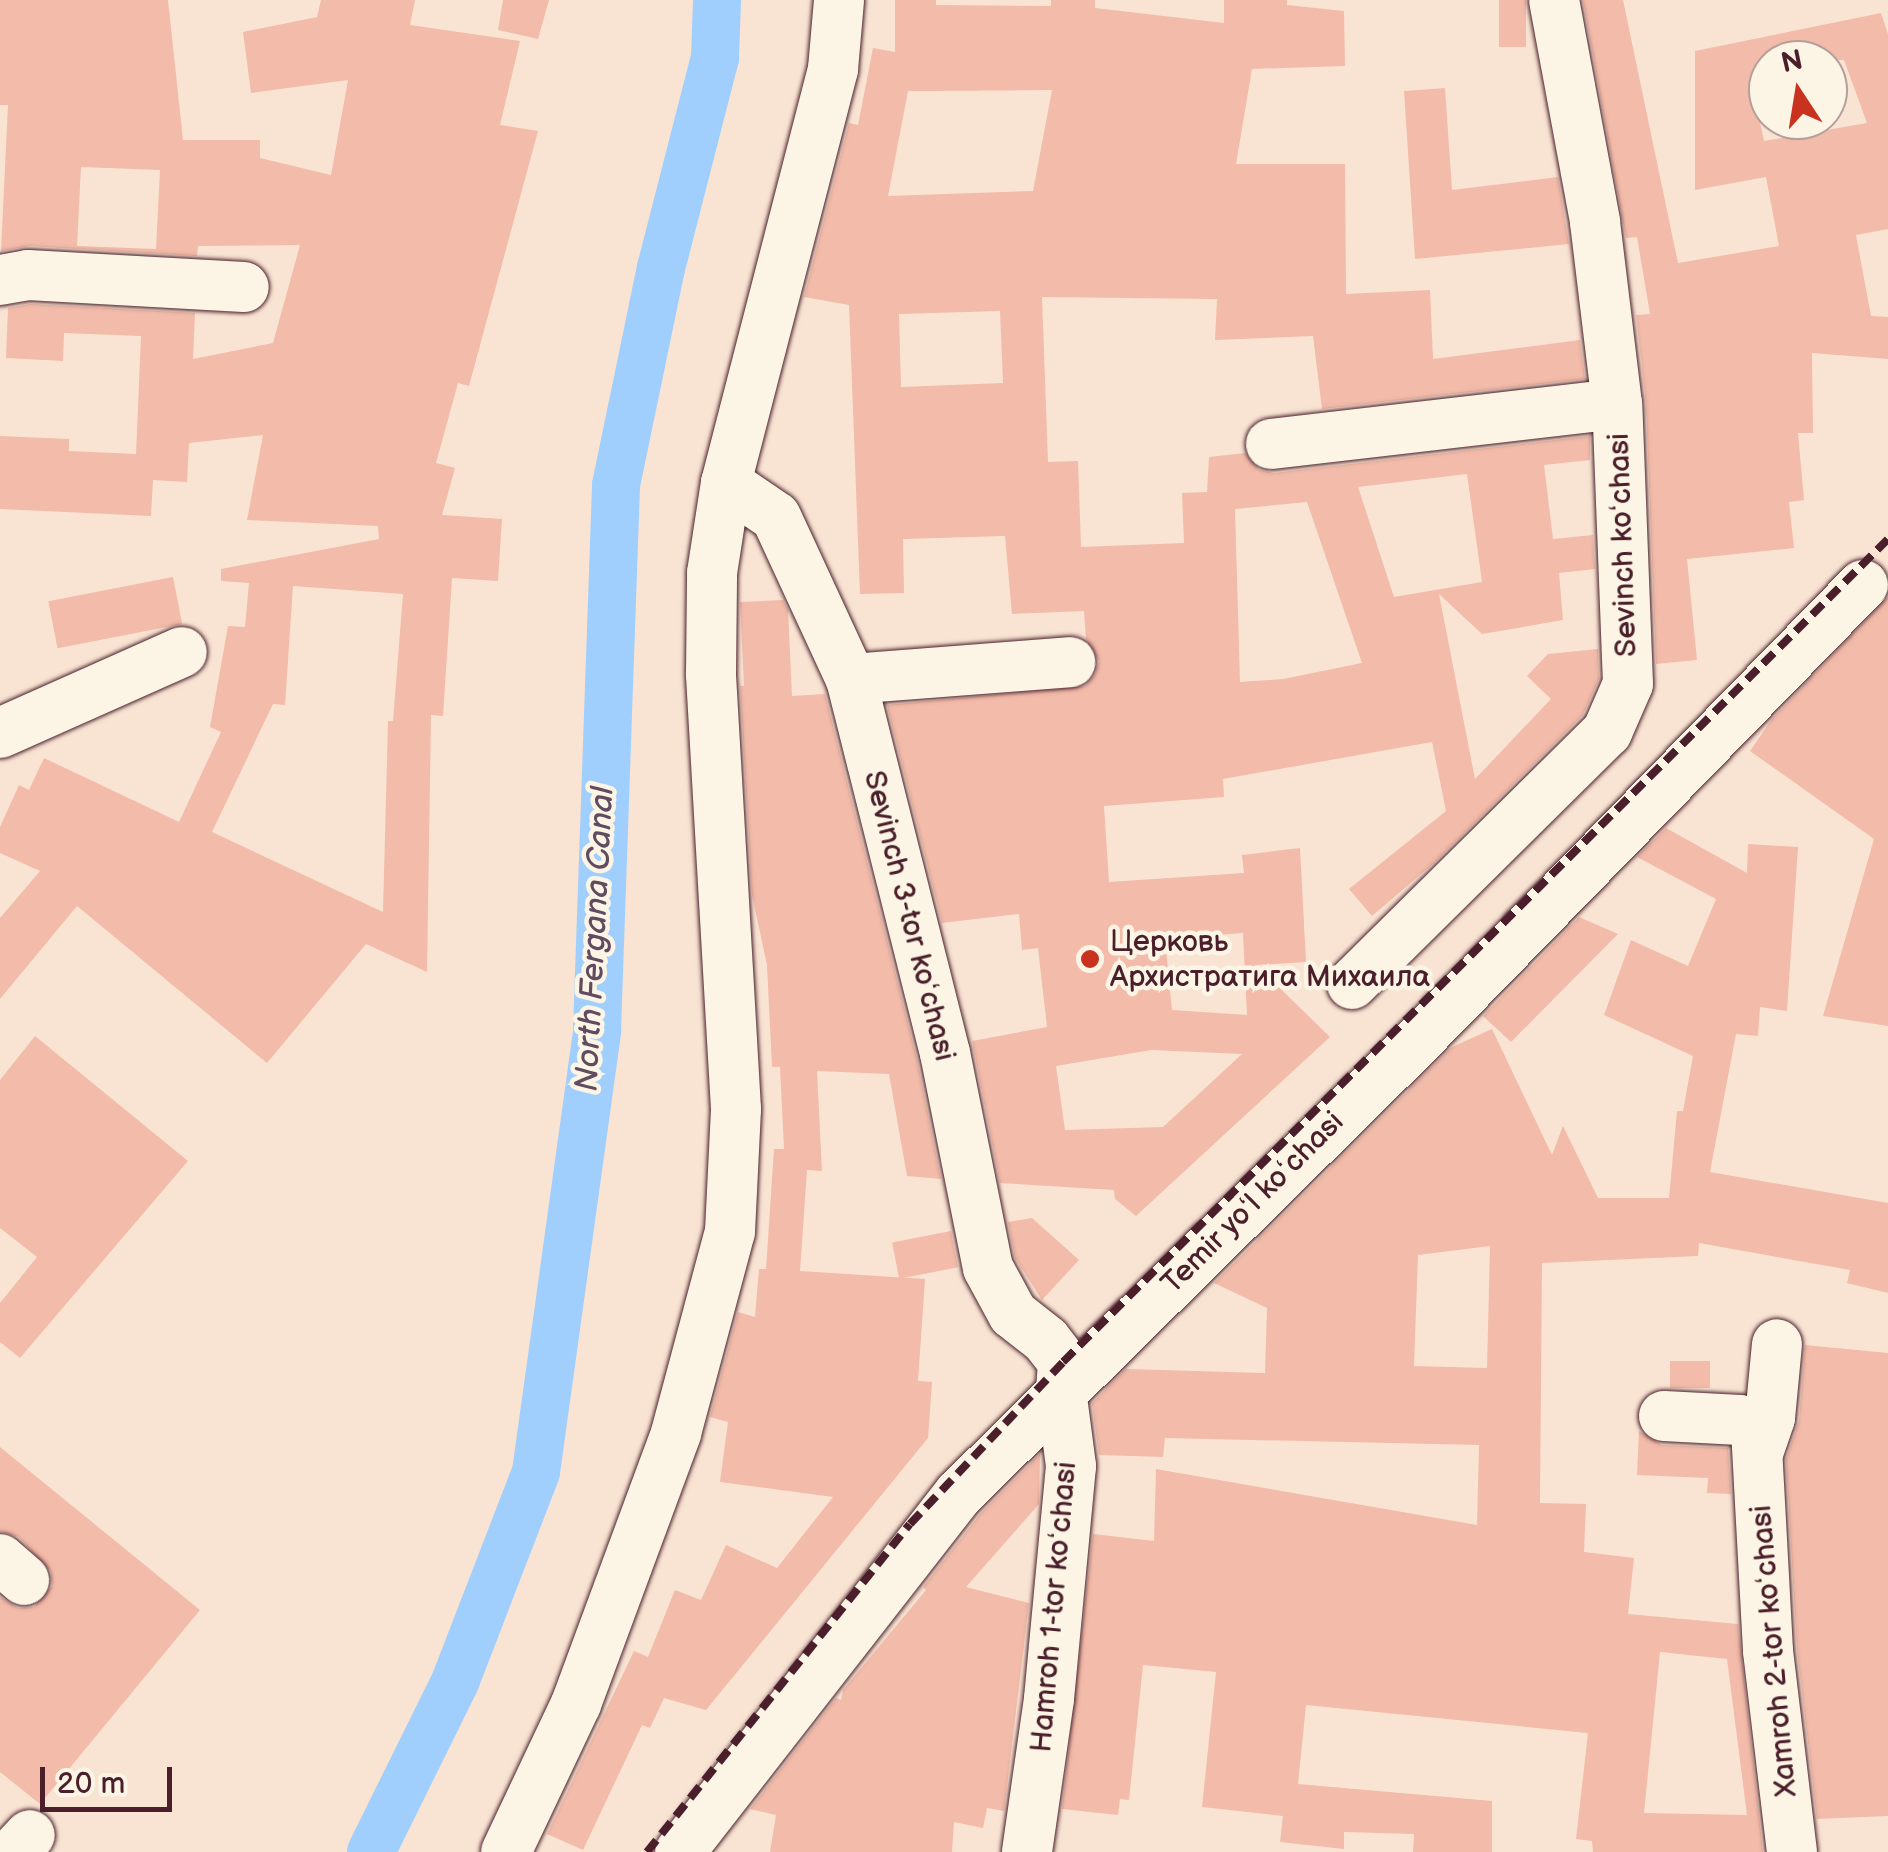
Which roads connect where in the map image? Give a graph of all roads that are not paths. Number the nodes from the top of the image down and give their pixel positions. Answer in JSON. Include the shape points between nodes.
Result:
{"nodes":[{"id":1,"x":840,"y":0,"type":"edge"},
{"id":2,"x":1554,"y":0,"type":"edge"},
{"id":3,"x":0,"y":280,"type":"edge"},
{"id":4,"x":244,"y":288,"type":"dead end"},
{"id":5,"x":1616,"y":404,"type":"junction"},
{"id":6,"x":1272,"y":444,"type":"dead end"},
{"id":7,"x":726,"y":483,"type":"junction"},
{"id":8,"x":1863,"y":584,"type":"dead end"},
{"id":9,"x":182,"y":652,"type":"dead end"},
{"id":10,"x":1070,"y":662,"type":"dead end"},
{"id":11,"x":851,"y":679,"type":"junction"},
{"id":12,"x":0,"y":733,"type":"edge"},
{"id":13,"x":1352,"y":984,"type":"dead end"},
{"id":14,"x":1778,"y":1344,"type":"dead end"},
{"id":15,"x":1062,"y":1376,"type":"junction"},
{"id":16,"x":1664,"y":1416,"type":"dead end"},
{"id":17,"x":1759,"y":1450,"type":"junction"},
{"id":18,"x":506,"y":1852,"type":"edge"},
{"id":19,"x":680,"y":1852,"type":"edge"},
{"id":20,"x":1028,"y":1852,"type":"edge"},
{"id":21,"x":1792,"y":1852,"type":"edge"}],
"edges":[{"from":1,"to":7,"type":"street","via":[[832,69]]},
{"from":2,"to":5,"type":"street","name":"Sevinch koʻchasi","via":[[1596,221]]},
{"from":3,"to":4,"type":"street","via":[[28,275]]},
{"from":5,"to":6,"type":"street"},
{"from":5,"to":13,"type":"street","name":"Sevinch koʻchasi","via":[[1628,646],[1620,709],[1607,732]]},
{"from":7,"to":11,"type":"street","name":"Sevinch 3-tor koʻchasi","via":[[776,517]]},
{"from":7,"to":18,"type":"street","via":[[712,573],[711,674],[736,1109],[730,1232],[676,1433],[576,1704]]},
{"from":8,"to":15,"type":"street","name":"Temir yoʻl koʻchasi","via":[[1416,1043]]},
{"from":9,"to":12,"type":"street"},
{"from":10,"to":11,"type":"street"},
{"from":11,"to":15,"type":"street","name":"Sevinch 3-tor koʻchasi","via":[[944,1053],[988,1268],[1013,1314],[1046,1340]]},
{"from":14,"to":17,"type":"street","name":"Xamroh 2-tor koʻchasi","via":[[1770,1418]]},
{"from":15,"to":19,"type":"street","name":"Temir yoʻl koʻchasi","via":[[959,1494]]},
{"from":15,"to":20,"type":"street","name":"Hamroh 1-tor koʻchasi","via":[[1071,1466]]},
{"from":16,"to":17,"type":"street","via":[[1740,1420],[1756,1429]]},
{"from":17,"to":21,"type":"street","name":"Xamroh 2-tor koʻchasi","via":[[1768,1651]]}]}
